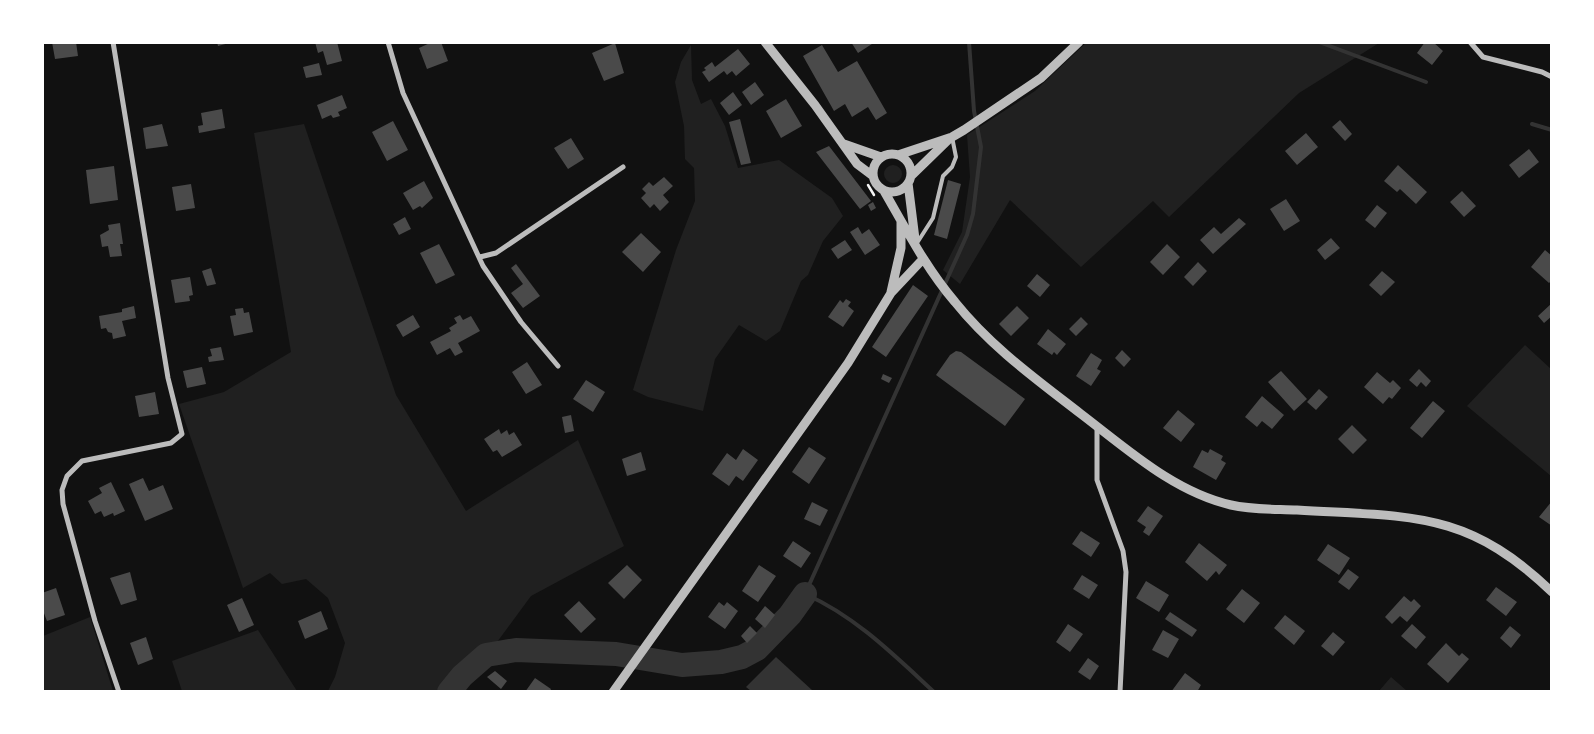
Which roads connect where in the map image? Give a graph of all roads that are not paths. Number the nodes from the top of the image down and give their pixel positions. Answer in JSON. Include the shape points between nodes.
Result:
{"nodes":[{"id":1,"x":113,"y":42,"type":"edge"},
{"id":2,"x":388,"y":42,"type":"edge"},
{"id":3,"x":765,"y":42,"type":"edge"},
{"id":4,"x":1079,"y":42,"type":"edge"},
{"id":5,"x":1470,"y":42,"type":"edge"},
{"id":6,"x":1552,"y":77,"type":"edge"},
{"id":7,"x":952,"y":137,"type":"junction"},
{"id":8,"x":844,"y":144,"type":"junction"},
{"id":9,"x":898,"y":155,"type":"junction"},
{"id":10,"x":882,"y":157,"type":"junction"},
{"id":11,"x":623,"y":167,"type":"dead end"},
{"id":12,"x":873,"y":176,"type":"junction"},
{"id":13,"x":910,"y":180,"type":"junction"},
{"id":14,"x":884,"y":191,"type":"junction"},
{"id":15,"x":901,"y":221,"type":"junction"},
{"id":16,"x":915,"y":245,"type":"junction"},
{"id":17,"x":480,"y":257,"type":"junction"},
{"id":18,"x":923,"y":259,"type":"junction"},
{"id":19,"x":891,"y":293,"type":"junction"},
{"id":20,"x":558,"y":366,"type":"dead end"},
{"id":21,"x":1097,"y":426,"type":"junction"},
{"id":22,"x":1552,"y":592,"type":"edge"},
{"id":23,"x":118,"y":692,"type":"edge"},
{"id":24,"x":613,"y":692,"type":"edge"},
{"id":25,"x":1120,"y":692,"type":"edge"}],
"edges":[{"from":1,"to":23,"type":"street","via":[[167,369],[182,434],[170,443],[82,461],[67,476],[62,490],[95,621]]},
{"from":2,"to":17,"type":"street","via":[[404,94]]},
{"from":3,"to":8,"type":"street"},
{"from":4,"to":7,"type":"street","via":[[1041,78]]},
{"from":5,"to":6,"type":"street","via":[[1483,57]]},
{"from":7,"to":9,"type":"street"},
{"from":7,"to":13,"type":"street"},
{"from":7,"to":16,"type":"lane","via":[[956,157],[943,176],[933,218]]},
{"from":8,"to":10,"type":"street"},
{"from":8,"to":12,"type":"street","via":[[857,164]]},
{"from":9,"to":10,"type":"street"},
{"from":9,"to":13,"type":"street","via":[[909,166]]},
{"from":10,"to":12,"type":"street","via":[[874,165]]},
{"from":11,"to":17,"type":"street","via":[[496,253]]},
{"from":12,"to":14,"type":"street"},
{"from":13,"to":14,"type":"street","via":[[895,192]]},
{"from":13,"to":16,"type":"street"},
{"from":14,"to":15,"type":"street"},
{"from":15,"to":16,"type":"street"},
{"from":15,"to":19,"type":"street","via":[[901,248]]},
{"from":16,"to":18,"type":"street"},
{"from":17,"to":20,"type":"street","via":[[521,322]]},
{"from":18,"to":19,"type":"street"},
{"from":18,"to":21,"type":"street","via":[[986,339]]},
{"from":19,"to":24,"type":"street","via":[[843,370]]},
{"from":21,"to":22,"type":"street","via":[[1152,467],[1205,498],[1234,506],[1407,517],[1440,523],[1486,540]]},
{"from":21,"to":25,"type":"street","via":[[1097,480],[1123,552],[1126,572]]}]}
